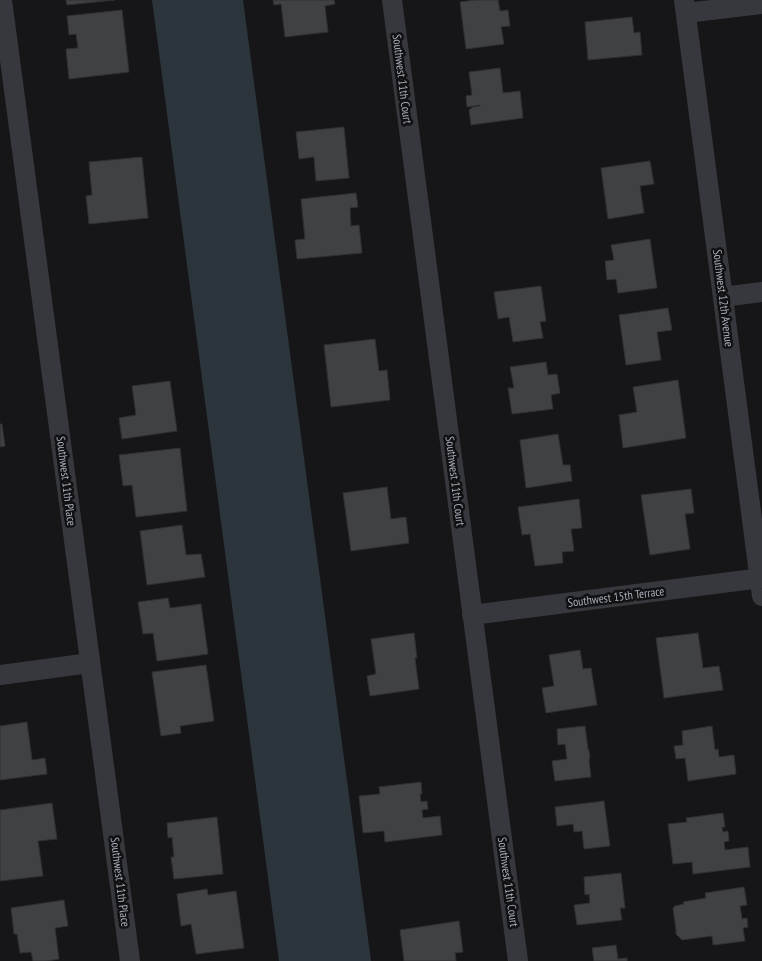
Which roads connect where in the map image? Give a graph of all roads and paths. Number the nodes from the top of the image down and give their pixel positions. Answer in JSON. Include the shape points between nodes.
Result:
{"nodes":[{"id":1,"x":2,"y":0,"type":"edge"},
{"id":2,"x":392,"y":0,"type":"edge"},
{"id":3,"x":762,"y":4,"type":"edge"},
{"id":4,"x":685,"y":7,"type":"edge"},
{"id":5,"x":762,"y":292,"type":"edge"},
{"id":6,"x":723,"y":297,"type":"junction"},
{"id":7,"x":761,"y":584,"type":"edge"},
{"id":8,"x":472,"y":614,"type":"junction"},
{"id":9,"x":90,"y":663,"type":"junction"},
{"id":10,"x":0,"y":675,"type":"edge"},
{"id":11,"x":130,"y":961,"type":"edge"},
{"id":12,"x":518,"y":961,"type":"edge"}],
"edges":[{"from":1,"to":9,"type":"street","name":"Southwest 11th Place"},
{"from":2,"to":8,"type":"street","name":"Southwest 11th Court"},
{"from":3,"to":4,"type":"street"},
{"from":4,"to":6,"type":"street","name":"Southwest 12th Avenue"},
{"from":5,"to":6,"type":"street"},
{"from":6,"to":7,"type":"street","name":"Southwest 12th Avenue"},
{"from":7,"to":8,"type":"street","name":"Southwest 15th Terrace"},
{"from":8,"to":12,"type":"street","name":"Southwest 11th Court"},
{"from":9,"to":10,"type":"street"},
{"from":9,"to":11,"type":"street","name":"Southwest 11th Place"}]}
